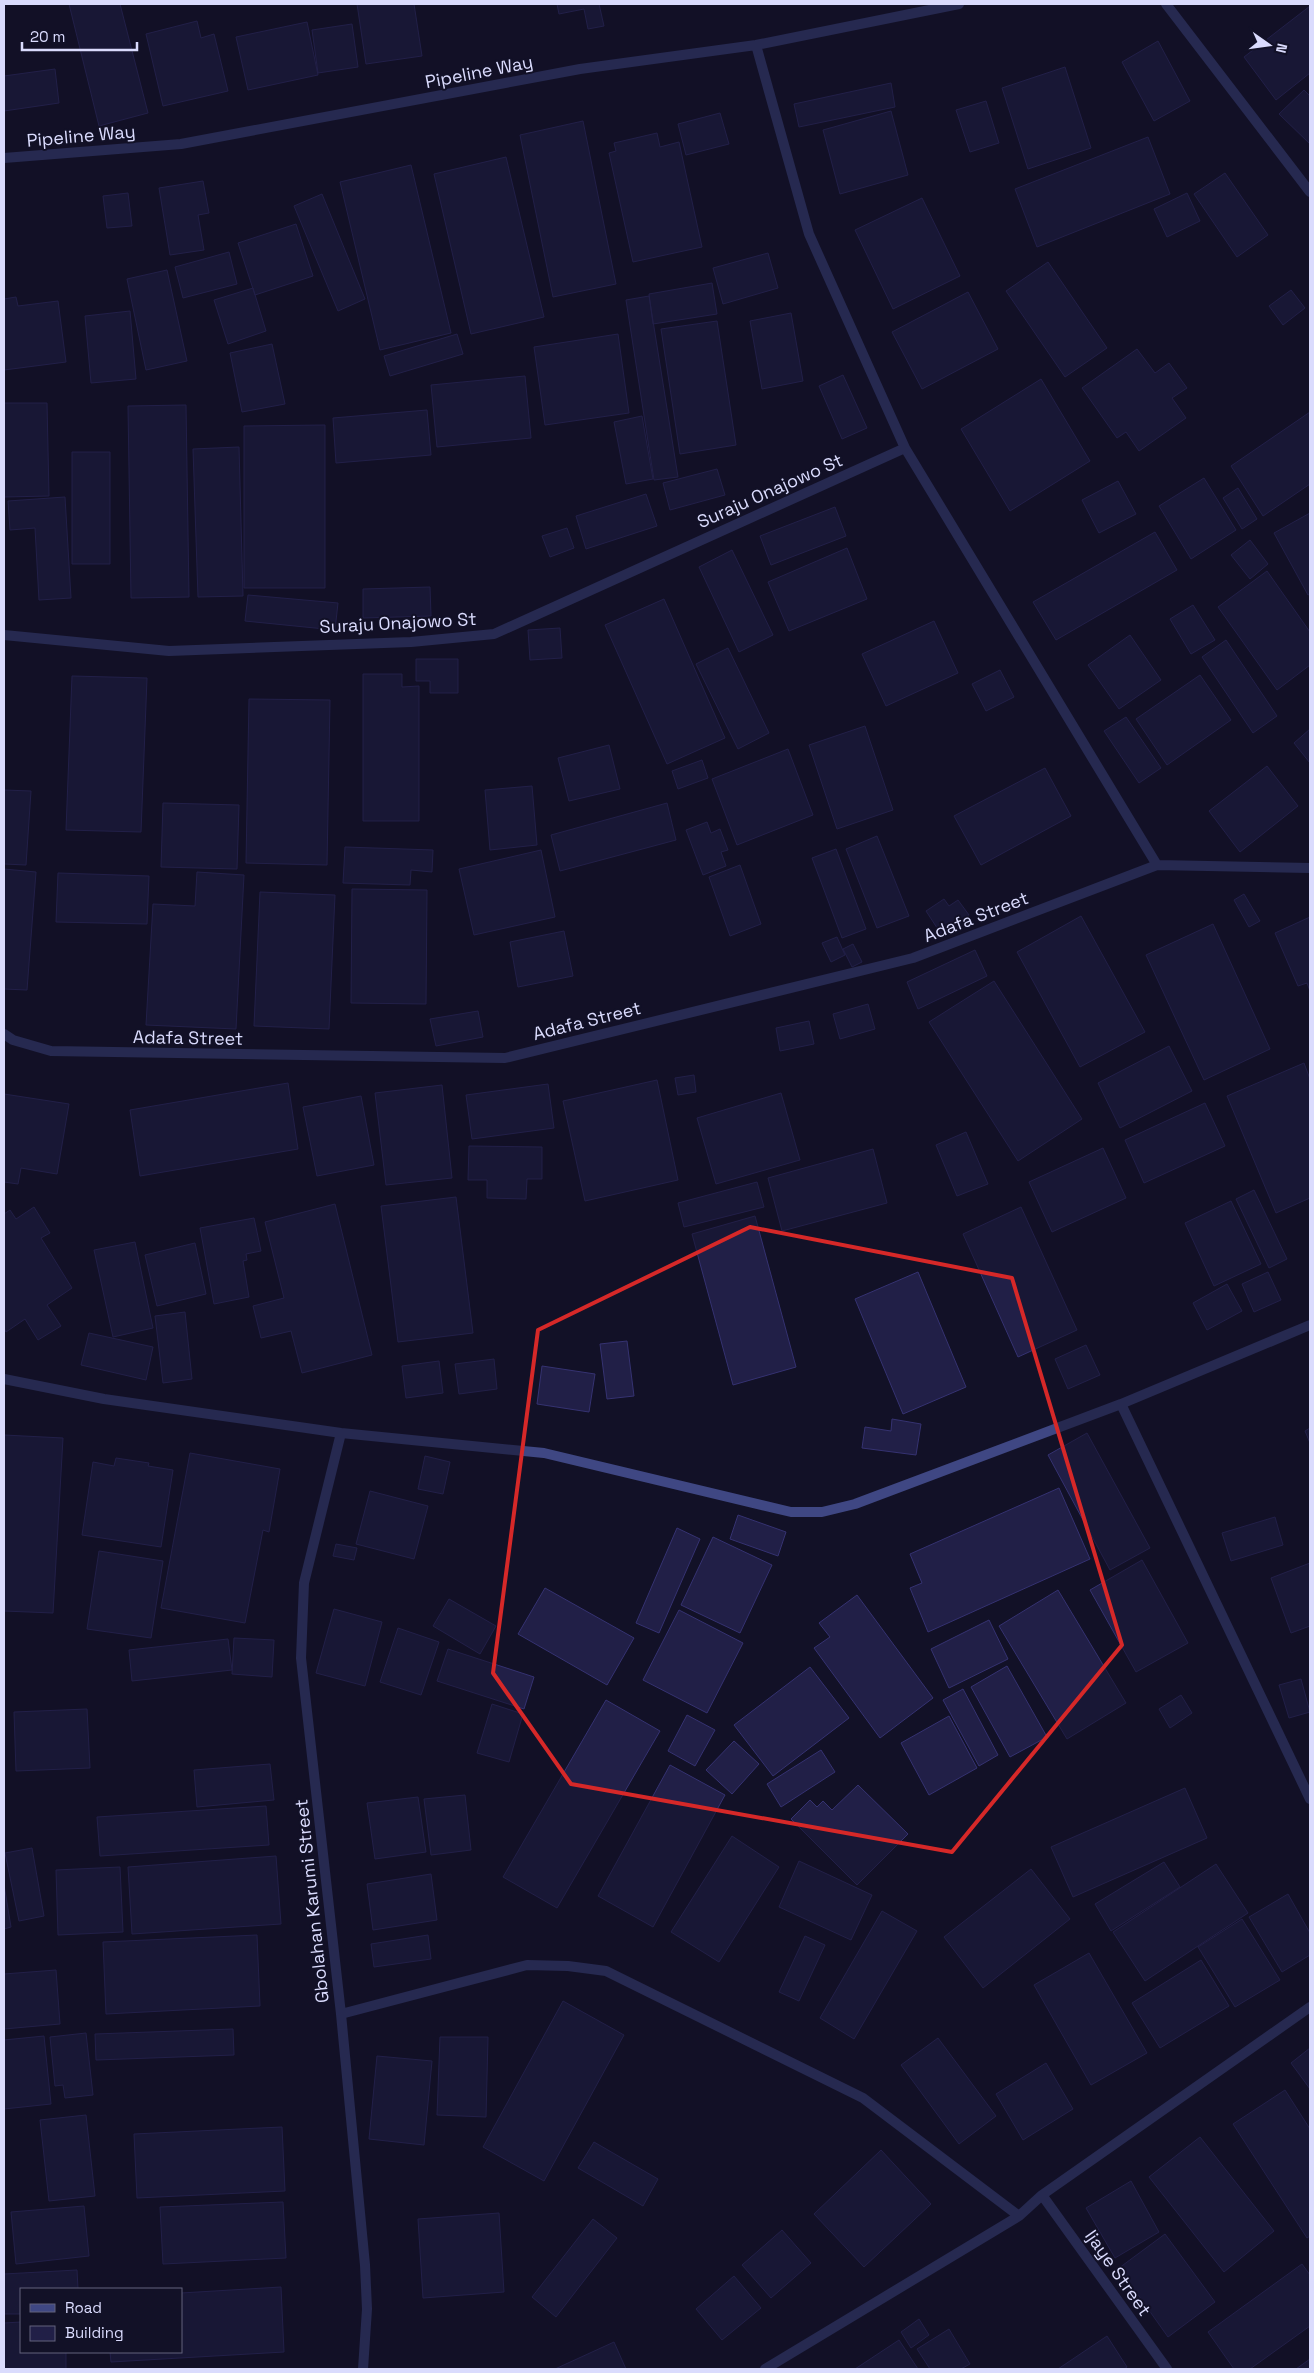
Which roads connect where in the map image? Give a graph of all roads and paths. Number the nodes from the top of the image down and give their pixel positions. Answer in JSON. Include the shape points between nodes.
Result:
{"nodes":[{"id":1,"x":959,"y":4,"type":"edge"},
{"id":2,"x":1166,"y":4,"type":"edge"},
{"id":3,"x":756,"y":45,"type":"junction"},
{"id":4,"x":4,"y":158,"type":"edge"},
{"id":5,"x":1310,"y":192,"type":"edge"},
{"id":6,"x":905,"y":448,"type":"junction"},
{"id":7,"x":4,"y":635,"type":"edge"},
{"id":8,"x":1157,"y":865,"type":"junction"},
{"id":9,"x":1310,"y":868,"type":"edge"},
{"id":10,"x":4,"y":1034,"type":"edge"},
{"id":11,"x":1310,"y":1325,"type":"edge"},
{"id":12,"x":4,"y":1379,"type":"edge"},
{"id":13,"x":1120,"y":1404,"type":"junction"},
{"id":14,"x":341,"y":1433,"type":"junction"},
{"id":15,"x":1310,"y":1798,"type":"edge"},
{"id":16,"x":1310,"y":2007,"type":"edge"},
{"id":17,"x":341,"y":2014,"type":"junction"},
{"id":18,"x":1042,"y":2195,"type":"junction"},
{"id":19,"x":1019,"y":2216,"type":"junction"},
{"id":20,"x":363,"y":2369,"type":"edge"},
{"id":21,"x":765,"y":2369,"type":"edge"},
{"id":22,"x":1167,"y":2369,"type":"edge"}],
"edges":[{"from":1,"to":3,"type":"street","name":"Pipeline Way"},
{"from":2,"to":5,"type":"street"},
{"from":3,"to":4,"type":"street","name":"Pipeline Way","via":[[580,69],[181,144]]},
{"from":3,"to":6,"type":"street","via":[[809,234]]},
{"from":6,"to":7,"type":"street","name":"Suraju Onajowo St","via":[[494,634],[412,642],[169,651]]},
{"from":6,"to":8,"type":"street"},
{"from":8,"to":9,"type":"street"},
{"from":8,"to":10,"type":"street","name":"Adafa Street","via":[[912,958],[504,1058],[51,1050],[13,1040]]},
{"from":11,"to":13,"type":"street"},
{"from":12,"to":14,"type":"street","via":[[104,1399]]},
{"from":13,"to":14,"type":"street","via":[[855,1504],[822,1512],[791,1512],[544,1453]]},
{"from":13,"to":15,"type":"street"},
{"from":14,"to":17,"type":"street","name":"Gbolahan Karumi Street","via":[[304,1583],[301,1658]]},
{"from":16,"to":18,"type":"street"},
{"from":17,"to":19,"type":"street","via":[[527,1965],[606,1971],[863,2098]]},
{"from":17,"to":20,"type":"street","name":"Gbolahan Karumi Street","via":[[365,2265],[367,2309]]},
{"from":18,"to":19,"type":"street"},
{"from":18,"to":22,"type":"street","name":"Ijaye Street"},
{"from":19,"to":21,"type":"street"}]}
